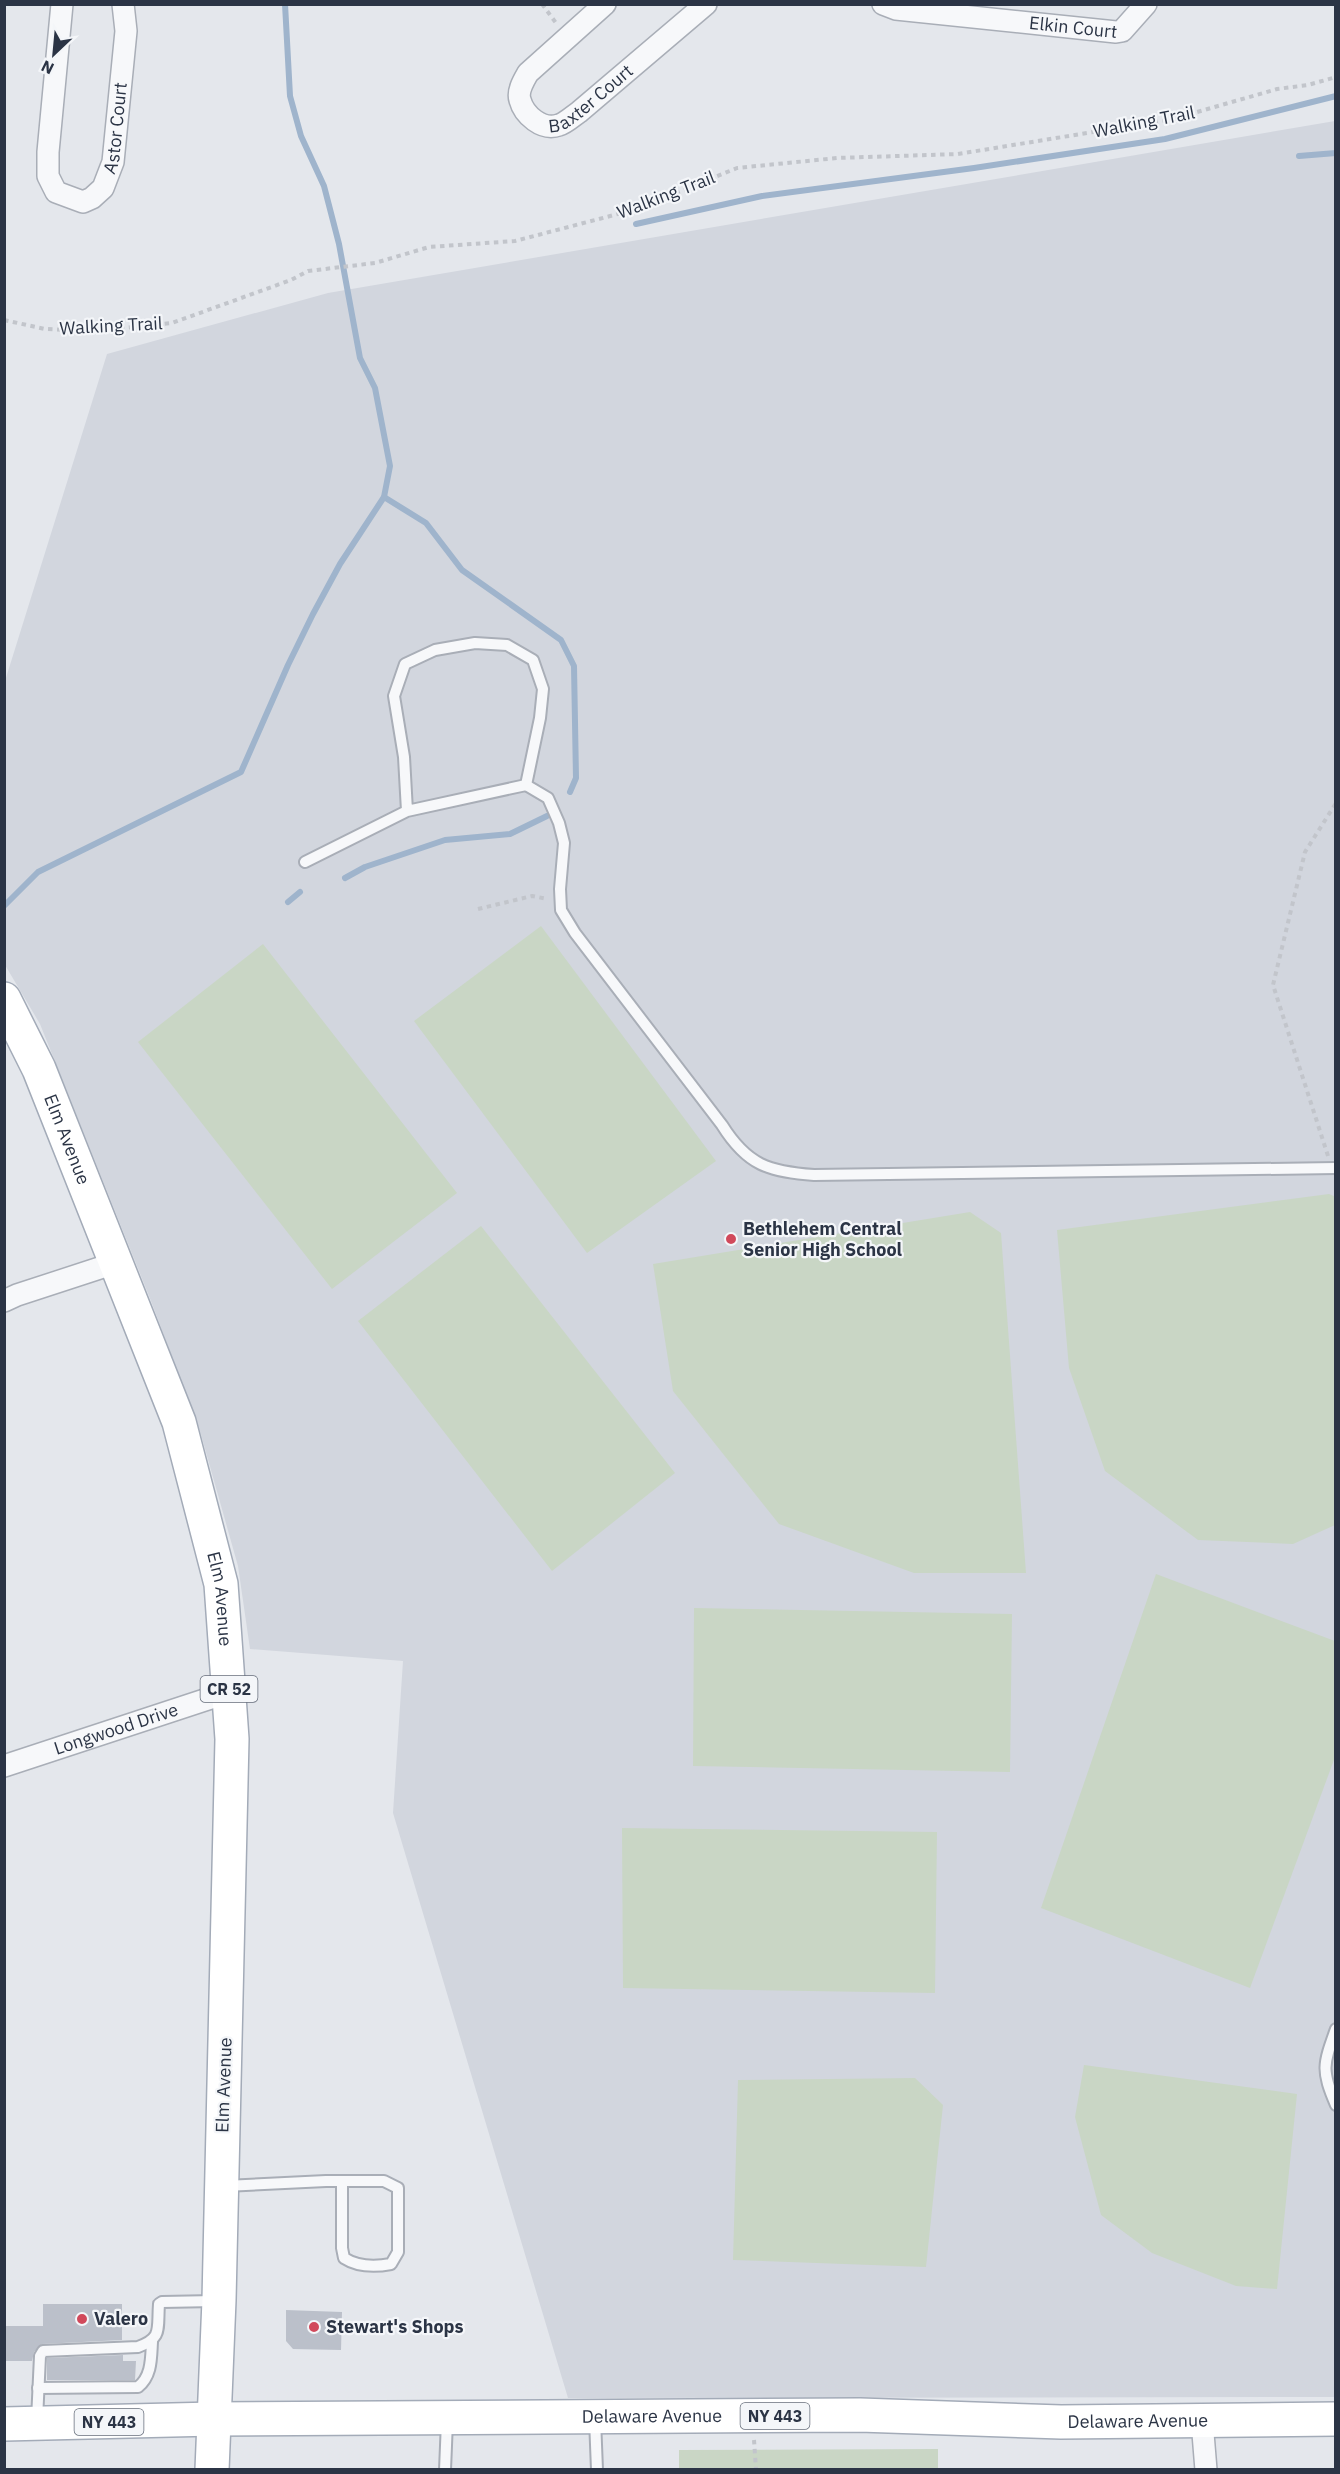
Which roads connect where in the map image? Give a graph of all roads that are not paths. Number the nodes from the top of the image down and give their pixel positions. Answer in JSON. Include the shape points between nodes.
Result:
{"nodes":[{"id":1,"x":62,"y":4,"type":"edge"},
{"id":2,"x":123,"y":4,"type":"edge"},
{"id":3,"x":604,"y":4,"type":"edge"},
{"id":4,"x":706,"y":4,"type":"edge"},
{"id":5,"x":883,"y":4,"type":"edge"},
{"id":6,"x":1146,"y":4,"type":"edge"},
{"id":7,"x":526,"y":786,"type":"junction"},
{"id":8,"x":406,"y":811,"type":"junction"},
{"id":9,"x":304,"y":862,"type":"dead end"},
{"id":10,"x":4,"y":999,"type":"edge"},
{"id":11,"x":1334,"y":1167,"type":"edge"},
{"id":12,"x":116,"y":1263,"type":"junction"},
{"id":13,"x":4,"y":1301,"type":"edge"},
{"id":14,"x":229,"y":1692,"type":"junction"},
{"id":15,"x":4,"y":1766,"type":"edge"},
{"id":16,"x":1335,"y":2030,"type":"edge"},
{"id":17,"x":1335,"y":2106,"type":"edge"},
{"id":18,"x":342,"y":2181,"type":"junction"},
{"id":19,"x":222,"y":2186,"type":"junction"},
{"id":20,"x":219,"y":2300,"type":"junction"},
{"id":21,"x":152,"y":2342,"type":"junction"},
{"id":22,"x":38,"y":2388,"type":"junction"},
{"id":23,"x":595,"y":2417,"type":"junction"},
{"id":24,"x":447,"y":2418,"type":"junction"},
{"id":25,"x":214,"y":2419,"type":"junction"},
{"id":26,"x":1335,"y":2419,"type":"edge"},
{"id":27,"x":1202,"y":2421,"type":"junction"},
{"id":28,"x":37,"y":2423,"type":"junction"},
{"id":29,"x":4,"y":2424,"type":"edge"},
{"id":30,"x":212,"y":2469,"type":"edge"},
{"id":31,"x":445,"y":2469,"type":"edge"},
{"id":32,"x":597,"y":2469,"type":"edge"},
{"id":33,"x":1206,"y":2469,"type":"edge"}],
"edges":[{"from":1,"to":2,"type":"street","name":"Astor Court","via":[[48,176],[56,192],[83,202],[103,188],[113,162],[126,31]]},
{"from":3,"to":4,"type":"street","name":"Baxter Court","via":[[528,73],[519,99],[534,122],[550,127],[560,125],[579,112]]},
{"from":5,"to":6,"type":"street","name":"Elkin Court","via":[[896,9],[1116,32],[1122,31]]},
{"from":7,"to":8,"type":"lane"},
{"from":7,"to":8,"type":"lane","via":[[543,689],[532,660],[507,645],[475,643],[435,650],[405,664],[394,696],[404,757]]},
{"from":7,"to":11,"type":"lane","via":[[548,798],[558,823],[564,843],[561,910],[575,933],[735,1145],[769,1169],[814,1175]]},
{"from":8,"to":9,"type":"lane"},
{"from":10,"to":12,"type":"main road","name":"Elm Avenue","number":"CR 52","via":[[39,1069]]},
{"from":12,"to":13,"type":"street"},
{"from":12,"to":14,"type":"main road","name":"Elm Avenue","number":"CR 52","via":[[182,1434],[221,1584]]},
{"from":14,"to":15,"type":"street","name":"Longwood Drive"},
{"from":14,"to":19,"type":"main road","name":"Elm Avenue","number":"CR 52","via":[[232,1739]]},
{"from":16,"to":17,"type":"lane","via":[[1324,2061],[1326,2082]]},
{"from":18,"to":18,"type":"lane","via":[[384,2181],[398,2188],[398,2252],[391,2264],[353,2264],[344,2258]]},
{"from":18,"to":19,"type":"lane"},
{"from":19,"to":20,"type":"main road","name":"Elm Avenue","number":"CR 52"},
{"from":20,"to":21,"type":"lane","via":[[162,2302]]},
{"from":20,"to":25,"type":"main road","name":"Elm Avenue","number":"CR 52"},
{"from":21,"to":22,"type":"lane","via":[[138,2347],[43,2351]]},
{"from":21,"to":22,"type":"lane","via":[[149,2372],[138,2387]]},
{"from":22,"to":28,"type":"lane"},
{"from":23,"to":24,"type":"main road","name":"Delaware Avenue","number":"NY 443"},
{"from":23,"to":27,"type":"main road","name":"Delaware Avenue","number":"NY 443","via":[[860,2415],[1061,2422]]},
{"from":23,"to":32,"type":"lane"},
{"from":24,"to":25,"type":"main road","name":"Delaware Avenue","number":"NY 443"},
{"from":24,"to":31,"type":"lane"},
{"from":25,"to":28,"type":"main road","name":"Delaware Avenue","number":"NY 443"},
{"from":25,"to":30,"type":"main road","number":"CR 52"},
{"from":26,"to":27,"type":"main road","name":"Delaware Avenue","number":"NY 443"},
{"from":27,"to":33,"type":"street"},
{"from":28,"to":29,"type":"main road","name":"Delaware Avenue","number":"NY 443"}]}
